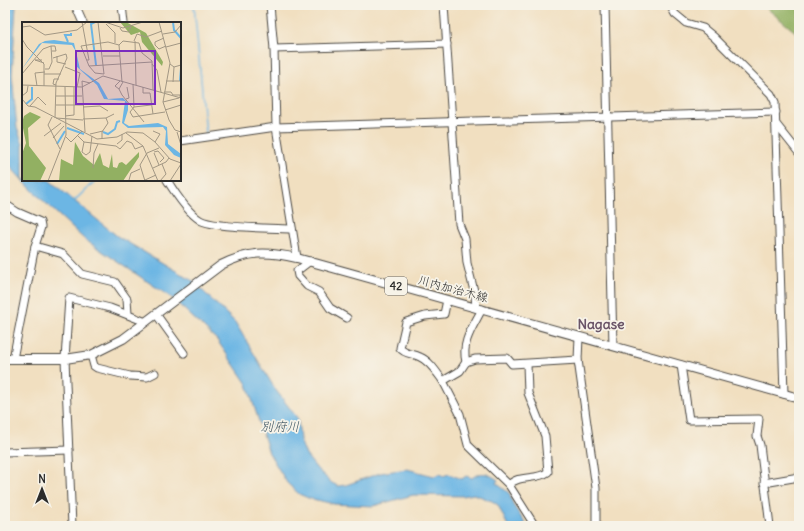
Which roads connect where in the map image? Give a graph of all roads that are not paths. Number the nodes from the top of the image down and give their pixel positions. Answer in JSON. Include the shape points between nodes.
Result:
{"nodes":[{"id":1,"x":75,"y":5,"type":"edge"},
{"id":2,"x":122,"y":5,"type":"edge"},
{"id":3,"x":270,"y":5,"type":"edge"},
{"id":4,"x":444,"y":5,"type":"edge"},
{"id":5,"x":605,"y":5,"type":"edge"},
{"id":6,"x":670,"y":5,"type":"edge"},
{"id":7,"x":83,"y":22,"type":"edge"},
{"id":8,"x":124,"y":22,"type":"edge"},
{"id":9,"x":447,"y":44,"type":"junction"},
{"id":10,"x":274,"y":49,"type":"junction"},
{"id":11,"x":776,"y":112,"type":"junction"},
{"id":12,"x":608,"y":116,"type":"junction"},
{"id":13,"x":452,"y":121,"type":"junction"},
{"id":14,"x":776,"y":124,"type":"junction"},
{"id":15,"x":276,"y":127,"type":"junction"},
{"id":16,"x":181,"y":141,"type":"edge"},
{"id":17,"x":799,"y":153,"type":"edge"},
{"id":18,"x":168,"y":181,"type":"edge"},
{"id":19,"x":5,"y":204,"type":"edge"},
{"id":20,"x":292,"y":228,"type":"junction"},
{"id":21,"x":35,"y":246,"type":"junction"},
{"id":22,"x":297,"y":258,"type":"junction"},
{"id":23,"x":310,"y":261,"type":"junction"},
{"id":24,"x":447,"y":300,"type":"junction"},
{"id":25,"x":479,"y":309,"type":"junction"},
{"id":26,"x":128,"y":314,"type":"junction"},
{"id":27,"x":156,"y":314,"type":"junction"},
{"id":28,"x":347,"y":318,"type":"dead end"},
{"id":29,"x":146,"y":322,"type":"junction"},
{"id":30,"x":579,"y":337,"type":"junction"},
{"id":31,"x":613,"y":346,"type":"junction"},
{"id":32,"x":184,"y":353,"type":"dead end"},
{"id":33,"x":91,"y":354,"type":"junction"},
{"id":34,"x":9,"y":359,"type":"edge"},
{"id":35,"x":65,"y":359,"type":"junction"},
{"id":36,"x":578,"y":360,"type":"junction"},
{"id":37,"x":466,"y":362,"type":"junction"},
{"id":38,"x":527,"y":364,"type":"junction"},
{"id":39,"x":681,"y":365,"type":"junction"},
{"id":40,"x":155,"y":373,"type":"dead end"},
{"id":41,"x":443,"y":380,"type":"junction"},
{"id":42,"x":784,"y":394,"type":"junction"},
{"id":43,"x":799,"y":398,"type":"edge"},
{"id":44,"x":69,"y":450,"type":"junction"},
{"id":45,"x":5,"y":452,"type":"edge"},
{"id":46,"x":799,"y":477,"type":"edge"},
{"id":47,"x":764,"y":483,"type":"junction"},
{"id":48,"x":509,"y":485,"type":"junction"},
{"id":49,"x":72,"y":526,"type":"edge"},
{"id":50,"x":534,"y":526,"type":"edge"},
{"id":51,"x":596,"y":526,"type":"edge"},
{"id":52,"x":770,"y":526,"type":"edge"}],
"edges":[{"from":1,"to":7,"type":"street"},
{"from":2,"to":8,"type":"street"},
{"from":3,"to":10,"type":"street"},
{"from":4,"to":9,"type":"street"},
{"from":5,"to":12,"type":"street"},
{"from":6,"to":11,"type":"street","via":[[675,14],[686,23],[703,28],[714,37],[771,94]]},
{"from":9,"to":10,"type":"street"},
{"from":9,"to":13,"type":"street"},
{"from":10,"to":15,"type":"street"},
{"from":11,"to":12,"type":"street"},
{"from":11,"to":14,"type":"street"},
{"from":12,"to":13,"type":"street"},
{"from":12,"to":31,"type":"street"},
{"from":13,"to":15,"type":"street"},
{"from":13,"to":25,"type":"street","via":[[459,224],[465,239],[467,263]]},
{"from":14,"to":17,"type":"street"},
{"from":14,"to":42,"type":"street"},
{"from":15,"to":16,"type":"street"},
{"from":15,"to":20,"type":"street"},
{"from":18,"to":20,"type":"street","via":[[201,221],[235,226]]},
{"from":19,"to":21,"type":"street","via":[[40,222]]},
{"from":20,"to":22,"type":"street"},
{"from":21,"to":26,"type":"street","via":[[63,254],[82,274],[115,282],[126,299]]},
{"from":21,"to":34,"type":"street"},
{"from":22,"to":23,"type":"main road","name":"川内加治木線","number":"42"},
{"from":22,"to":27,"type":"main road","name":"川内加治木線","number":"42","via":[[278,253],[250,253],[221,265]]},
{"from":23,"to":24,"type":"main road","name":"川内加治木線","number":"42"},
{"from":23,"to":28,"type":"street","via":[[297,271],[298,276],[307,286],[319,292],[330,308]]},
{"from":24,"to":25,"type":"main road","name":"川内加治木線","number":"42"},
{"from":24,"to":41,"type":"street","via":[[444,314],[406,322],[400,348],[403,352],[421,357]]},
{"from":25,"to":30,"type":"main road","name":"川内加治木線","number":"42"},
{"from":25,"to":37,"type":"street","via":[[463,352]]},
{"from":26,"to":29,"type":"street"},
{"from":26,"to":35,"type":"street","via":[[69,298]]},
{"from":27,"to":29,"type":"main road","name":"川内加治木線","number":"42"},
{"from":27,"to":32,"type":"street"},
{"from":29,"to":33,"type":"main road","name":"川内加治木線","number":"42","via":[[123,339]]},
{"from":30,"to":31,"type":"main road","name":"川内加治木線","number":"42"},
{"from":30,"to":36,"type":"street"},
{"from":31,"to":39,"type":"main road","name":"川内加治木線","number":"42"},
{"from":33,"to":35,"type":"main road","name":"川内加治木線","number":"42"},
{"from":33,"to":40,"type":"street","via":[[97,368],[147,378]]},
{"from":34,"to":35,"type":"main road","name":"川内加治木線","number":"42"},
{"from":35,"to":44,"type":"street"},
{"from":36,"to":38,"type":"street"},
{"from":36,"to":51,"type":"street","via":[[596,488]]},
{"from":37,"to":38,"type":"street","via":[[475,359],[506,358],[512,364]]},
{"from":37,"to":41,"type":"street","via":[[460,372]]},
{"from":38,"to":48,"type":"street","via":[[528,393],[545,436],[548,472],[544,475],[514,480]]},
{"from":39,"to":42,"type":"main road","name":"川内加治木線","number":"42"},
{"from":39,"to":47,"type":"street","via":[[689,420],[759,419],[757,436]]},
{"from":41,"to":48,"type":"street","via":[[460,414],[468,445]]},
{"from":42,"to":43,"type":"main road","name":"川内加治木線","number":"42"},
{"from":44,"to":45,"type":"street"},
{"from":44,"to":49,"type":"street"},
{"from":46,"to":47,"type":"street"},
{"from":47,"to":52,"type":"street"},
{"from":48,"to":50,"type":"street"}]}
